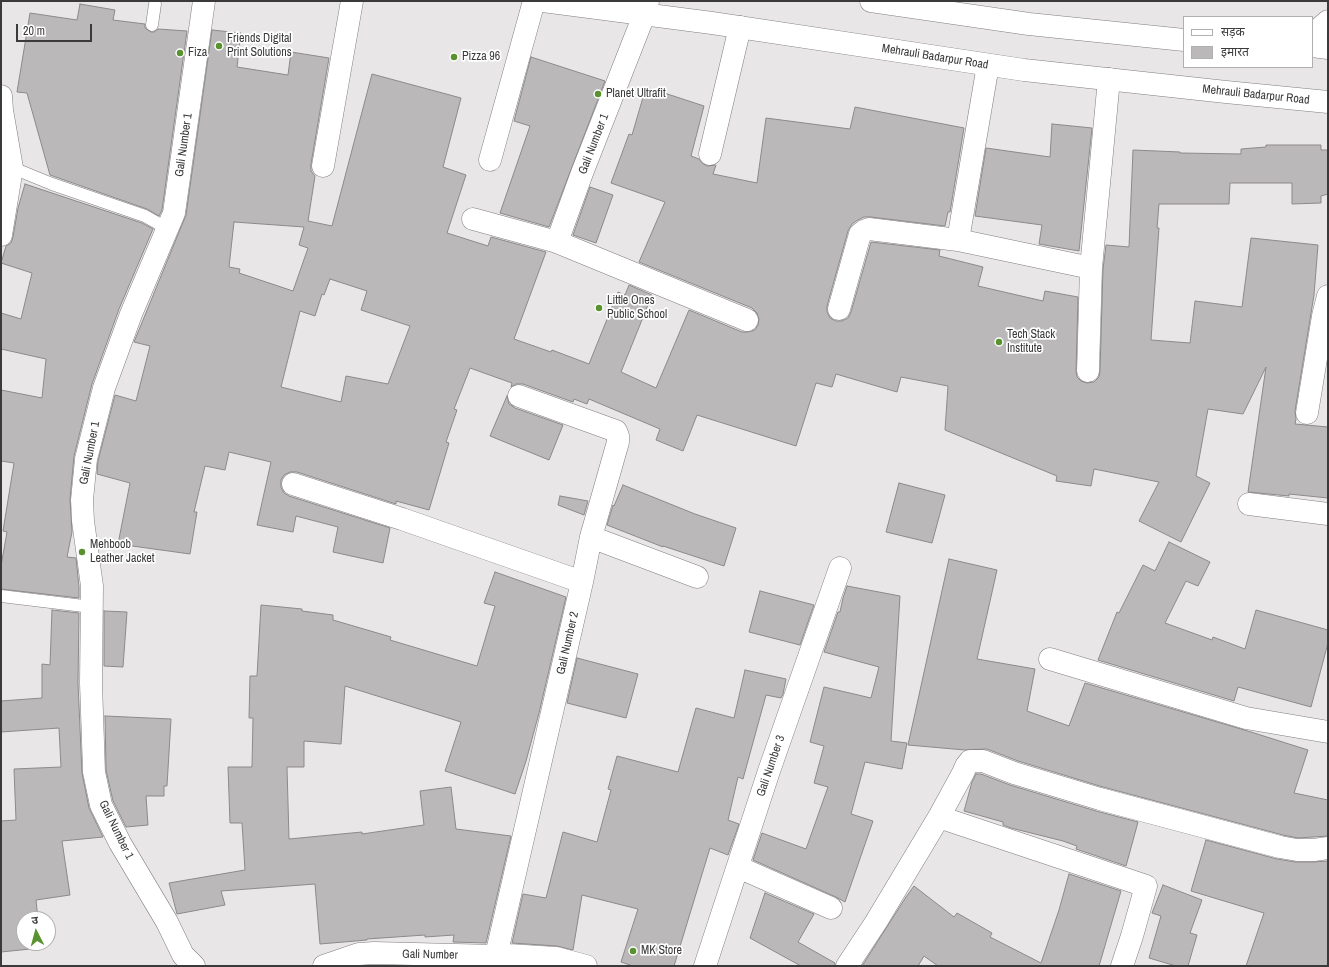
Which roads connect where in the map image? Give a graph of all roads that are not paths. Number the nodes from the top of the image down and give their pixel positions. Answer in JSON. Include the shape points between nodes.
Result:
{"nodes":[{"id":1,"x":204,"y":1,"type":"edge"},
{"id":2,"x":352,"y":1,"type":"edge"},
{"id":3,"x":534,"y":1,"type":"edge"},
{"id":4,"x":543,"y":1,"type":"edge"},
{"id":5,"x":871,"y":1,"type":"edge"},
{"id":6,"x":155,"y":4,"type":"dead end"},
{"id":7,"x":646,"y":8,"type":"edge"},
{"id":8,"x":1328,"y":21,"type":"edge"},
{"id":9,"x":152,"y":25,"type":"dead end"},
{"id":10,"x":740,"y":27,"type":"junction"},
{"id":11,"x":1313,"y":34,"type":"edge"},
{"id":12,"x":1183,"y":40,"type":"edge"},
{"id":13,"x":1313,"y":46,"type":"edge"},
{"id":14,"x":1328,"y":48,"type":"edge"},
{"id":15,"x":988,"y":65,"type":"junction"},
{"id":16,"x":1109,"y":79,"type":"junction"},
{"id":17,"x":1,"y":96,"type":"edge"},
{"id":18,"x":1328,"y":102,"type":"edge"},
{"id":19,"x":710,"y":154,"type":"dead end"},
{"id":20,"x":490,"y":160,"type":"dead end"},
{"id":21,"x":7,"y":166,"type":"edge"},
{"id":22,"x":323,"y":166,"type":"dead end"},
{"id":23,"x":473,"y":219,"type":"dead end"},
{"id":24,"x":167,"y":232,"type":"junction"},
{"id":25,"x":1,"y":235,"type":"edge"},
{"id":26,"x":958,"y":240,"type":"junction"},
{"id":27,"x":557,"y":242,"type":"junction"},
{"id":28,"x":1091,"y":268,"type":"junction"},
{"id":29,"x":1328,"y":296,"type":"edge"},
{"id":30,"x":840,"y":309,"type":"dead end"},
{"id":31,"x":747,"y":320,"type":"dead end"},
{"id":32,"x":1088,"y":371,"type":"dead end"},
{"id":33,"x":518,"y":396,"type":"dead end"},
{"id":34,"x":1307,"y":413,"type":"dead end"},
{"id":35,"x":293,"y":484,"type":"dead end"},
{"id":36,"x":1249,"y":504,"type":"dead end"},
{"id":37,"x":1328,"y":514,"type":"edge"},
{"id":38,"x":591,"y":537,"type":"junction"},
{"id":39,"x":840,"y":568,"type":"dead end"},
{"id":40,"x":697,"y":577,"type":"dead end"},
{"id":41,"x":582,"y":582,"type":"junction"},
{"id":42,"x":1,"y":596,"type":"edge"},
{"id":43,"x":92,"y":607,"type":"junction"},
{"id":44,"x":1050,"y":659,"type":"dead end"},
{"id":45,"x":1328,"y":732,"type":"edge"},
{"id":46,"x":939,"y":817,"type":"junction"},
{"id":47,"x":1328,"y":848,"type":"edge"},
{"id":48,"x":738,"y":867,"type":"junction"},
{"id":49,"x":831,"y":908,"type":"dead end"},
{"id":50,"x":496,"y":956,"type":"junction"},
{"id":51,"x":194,"y":966,"type":"edge"},
{"id":52,"x":324,"y":966,"type":"edge"},
{"id":53,"x":586,"y":966,"type":"edge"},
{"id":54,"x":705,"y":966,"type":"edge"},
{"id":55,"x":847,"y":966,"type":"edge"},
{"id":56,"x":1122,"y":966,"type":"edge"}],
"edges":[{"from":1,"to":24,"type":"street","name":"Gali Number 1","via":[[174,213]]},
{"from":2,"to":22,"type":"street"},
{"from":3,"to":20,"type":"street"},
{"from":4,"to":7,"type":"street","name":"Mehrauli Badarpur Road"},
{"from":5,"to":12,"type":"street","via":[[1029,24]]},
{"from":6,"to":9,"type":"lane"},
{"from":7,"to":10,"type":"street","name":"Mehrauli Badarpur Road"},
{"from":7,"to":27,"type":"street","name":"Gali Number 1"},
{"from":8,"to":11,"type":"street"},
{"from":10,"to":15,"type":"street","name":"Mehrauli Badarpur Road"},
{"from":10,"to":19,"type":"street"},
{"from":13,"to":14,"type":"street"},
{"from":15,"to":16,"type":"street","name":"Mehrauli Badarpur Road"},
{"from":15,"to":26,"type":"street"},
{"from":16,"to":18,"type":"street","name":"Mehrauli Badarpur Road"},
{"from":16,"to":28,"type":"street"},
{"from":17,"to":21,"type":"street"},
{"from":21,"to":24,"type":"lane","via":[[145,216]]},
{"from":21,"to":25,"type":"street"},
{"from":23,"to":27,"type":"street"},
{"from":24,"to":43,"type":"street","name":"Gali Number 1","via":[[131,314],[107,380],[86,459],[82,520],[92,586]]},
{"from":26,"to":28,"type":"street"},
{"from":26,"to":30,"type":"street","via":[[869,229],[864,231],[860,234]]},
{"from":27,"to":31,"type":"street"},
{"from":28,"to":32,"type":"street"},
{"from":29,"to":34,"type":"street"},
{"from":33,"to":38,"type":"street","name":"Gali Number 2","via":[[616,431],[618,442]]},
{"from":35,"to":41,"type":"street"},
{"from":36,"to":37,"type":"street"},
{"from":38,"to":40,"type":"street"},
{"from":38,"to":41,"type":"street","name":"Gali Number 2"},
{"from":39,"to":48,"type":"street","name":"Gali Number 3"},
{"from":41,"to":50,"type":"street","name":"Gali Number 2"},
{"from":42,"to":43,"type":"lane"},
{"from":43,"to":51,"type":"street","name":"Gali Number 1","via":[[94,772],[101,805],[120,843],[167,922],[183,956]]},
{"from":44,"to":45,"type":"street","via":[[1246,718]]},
{"from":46,"to":47,"type":"street","via":[[966,766],[970,761],[983,761],[1100,799],[1280,847],[1297,850]]},
{"from":46,"to":55,"type":"street"},
{"from":46,"to":56,"type":"street","via":[[1146,886]]},
{"from":48,"to":49,"type":"street"},
{"from":48,"to":54,"type":"street","name":"Gali Number 3"},
{"from":50,"to":52,"type":"street","name":"Gali Number","via":[[359,954]]},
{"from":50,"to":53,"type":"street","name":"Gali Number","via":[[556,958]]}]}
